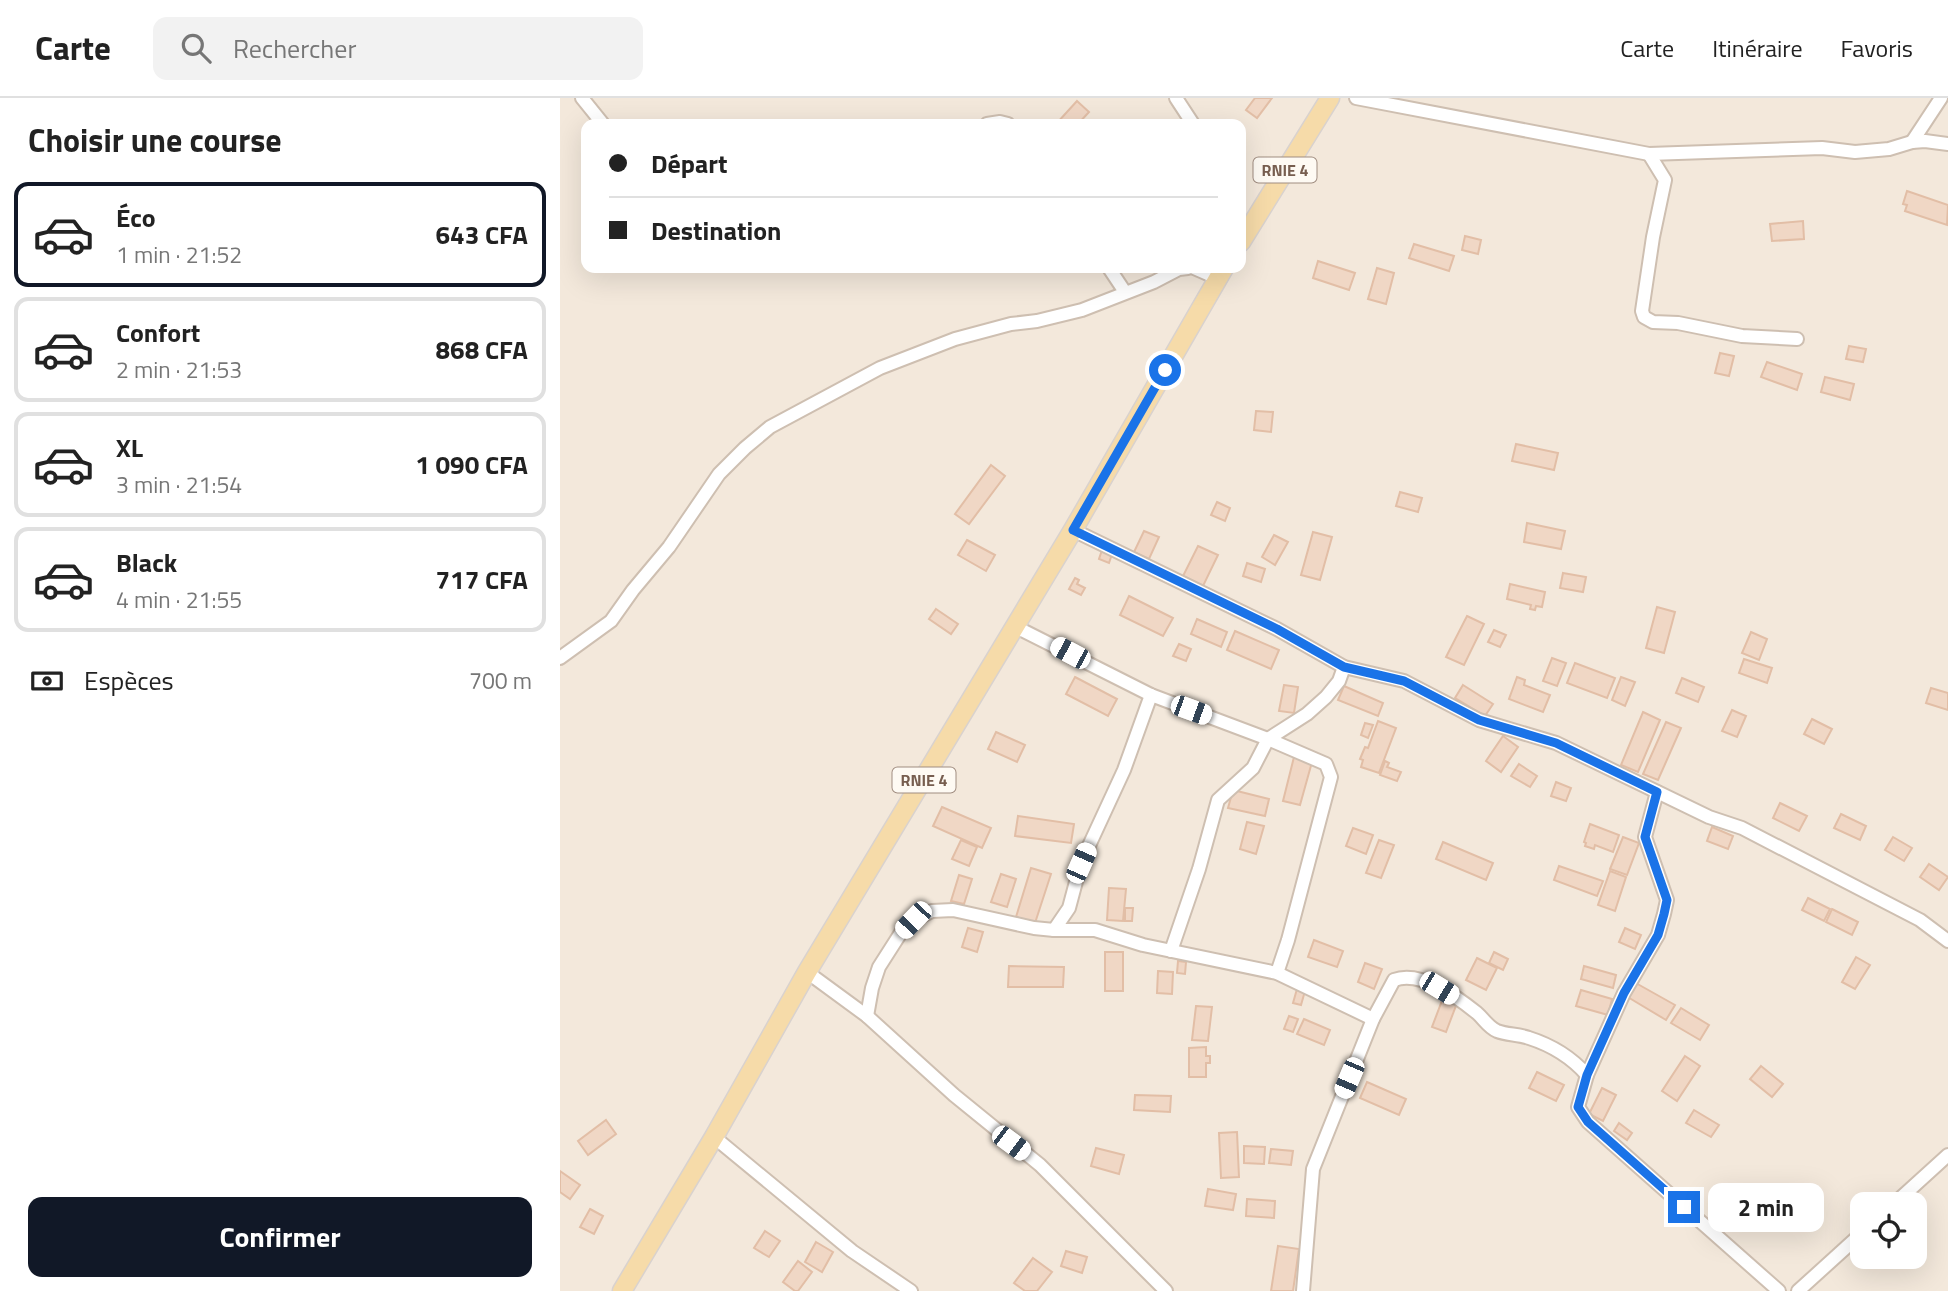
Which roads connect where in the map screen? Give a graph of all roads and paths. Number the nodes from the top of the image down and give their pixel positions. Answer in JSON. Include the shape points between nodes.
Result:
{"nodes":[{"id":1,"x":582,"y":98,"type":"edge"},
{"id":2,"x":1176,"y":98,"type":"edge"},
{"id":3,"x":1330,"y":98,"type":"edge"},
{"id":4,"x":1356,"y":98,"type":"edge"},
{"id":5,"x":1941,"y":98,"type":"edge"},
{"id":6,"x":599,"y":119,"type":"edge"},
{"id":7,"x":1190,"y":119,"type":"edge"},
{"id":8,"x":1912,"y":142,"type":"junction"},
{"id":9,"x":1948,"y":144,"type":"edge"},
{"id":10,"x":1649,"y":154,"type":"junction"},
{"id":11,"x":1246,"y":234,"type":"edge"},
{"id":12,"x":1112,"y":273,"type":"edge"},
{"id":13,"x":1171,"y":273,"type":"edge"},
{"id":14,"x":1220,"y":273,"type":"edge"},
{"id":15,"x":1125,"y":292,"type":"junction"},
{"id":16,"x":1797,"y":339,"type":"dead end"},
{"id":17,"x":1073,"y":530,"type":"junction"},
{"id":18,"x":1016,"y":627,"type":"junction"},
{"id":19,"x":560,"y":658,"type":"edge"},
{"id":20,"x":1344,"y":667,"type":"junction"},
{"id":21,"x":1151,"y":695,"type":"junction"},
{"id":22,"x":1268,"y":739,"type":"junction"},
{"id":23,"x":1657,"y":792,"type":"junction"},
{"id":24,"x":1054,"y":930,"type":"junction"},
{"id":25,"x":1948,"y":941,"type":"edge"},
{"id":26,"x":1171,"y":950,"type":"junction"},
{"id":27,"x":807,"y":972,"type":"junction"},
{"id":28,"x":1277,"y":973,"type":"junction"},
{"id":29,"x":867,"y":1016,"type":"junction"},
{"id":30,"x":1373,"y":1019,"type":"junction"},
{"id":31,"x":1596,"y":1056,"type":"junction"},
{"id":32,"x":1573,"y":1060,"type":"junction"},
{"id":33,"x":1587,"y":1075,"type":"junction"},
{"id":34,"x":713,"y":1137,"type":"junction"},
{"id":35,"x":1948,"y":1155,"type":"edge"},
{"id":36,"x":1907,"y":1192,"type":"edge"},
{"id":37,"x":1850,"y":1244,"type":"edge"},
{"id":38,"x":622,"y":1291,"type":"edge"},
{"id":39,"x":911,"y":1291,"type":"edge"},
{"id":40,"x":1166,"y":1291,"type":"edge"},
{"id":41,"x":1303,"y":1291,"type":"edge"},
{"id":42,"x":1779,"y":1291,"type":"edge"},
{"id":43,"x":1798,"y":1291,"type":"edge"}],
"edges":[{"from":1,"to":6,"type":"street"},
{"from":2,"to":7,"type":"street"},
{"from":3,"to":11,"type":"main road","number":"RNIE 4"},
{"from":4,"to":10,"type":"street"},
{"from":5,"to":8,"type":"street"},
{"from":8,"to":9,"type":"street"},
{"from":8,"to":10,"type":"street","via":[[1856,152],[1822,148]]},
{"from":10,"to":16,"type":"street","via":[[1665,180],[1644,317],[1732,334]]},
{"from":12,"to":15,"type":"street"},
{"from":13,"to":15,"type":"street"},
{"from":14,"to":17,"type":"main road","number":"RNIE 4"},
{"from":15,"to":19,"type":"street","via":[[1082,310],[945,343],[880,368],[770,427],[719,474],[611,621]]},
{"from":17,"to":18,"type":"main road","number":"RNIE 4"},
{"from":17,"to":20,"type":"street","via":[[1277,629]]},
{"from":18,"to":21,"type":"street"},
{"from":18,"to":27,"type":"main road","number":"RNIE 4"},
{"from":20,"to":22,"type":"street","via":[[1326,697]]},
{"from":20,"to":23,"type":"street","via":[[1404,681],[1479,720],[1556,743]]},
{"from":21,"to":22,"type":"street"},
{"from":21,"to":24,"type":"street","via":[[1124,770],[1081,863],[1069,908]]},
{"from":22,"to":26,"type":"street","via":[[1253,768],[1219,800]]},
{"from":22,"to":28,"type":"street","via":[[1326,764],[1331,776]]},
{"from":23,"to":25,"type":"street","via":[[1742,828],[1920,920]]},
{"from":23,"to":31,"type":"street","via":[[1645,837],[1667,900],[1664,914],[1658,935],[1624,993]]},
{"from":24,"to":26,"type":"street","via":[[1095,930]]},
{"from":24,"to":29,"type":"street","via":[[953,910],[932,911],[913,920],[891,946],[879,967]]},
{"from":26,"to":28,"type":"street"},
{"from":27,"to":29,"type":"street"},
{"from":27,"to":34,"type":"main road","number":"RNIE 4"},
{"from":28,"to":30,"type":"street"},
{"from":29,"to":40,"type":"street","via":[[1040,1165]]},
{"from":30,"to":32,"type":"street","via":[[1394,980],[1404,976],[1466,1004],[1499,1032],[1528,1038]]},
{"from":30,"to":41,"type":"street","via":[[1313,1169]]},
{"from":31,"to":32,"type":"street"},
{"from":31,"to":33,"type":"street"},
{"from":32,"to":33,"type":"street"},
{"from":33,"to":42,"type":"street","via":[[1578,1107],[1588,1122]]},
{"from":34,"to":38,"type":"main road","number":"RNIE 4"},
{"from":34,"to":39,"type":"street","via":[[852,1251]]},
{"from":35,"to":36,"type":"street"},
{"from":37,"to":43,"type":"street"}]}
